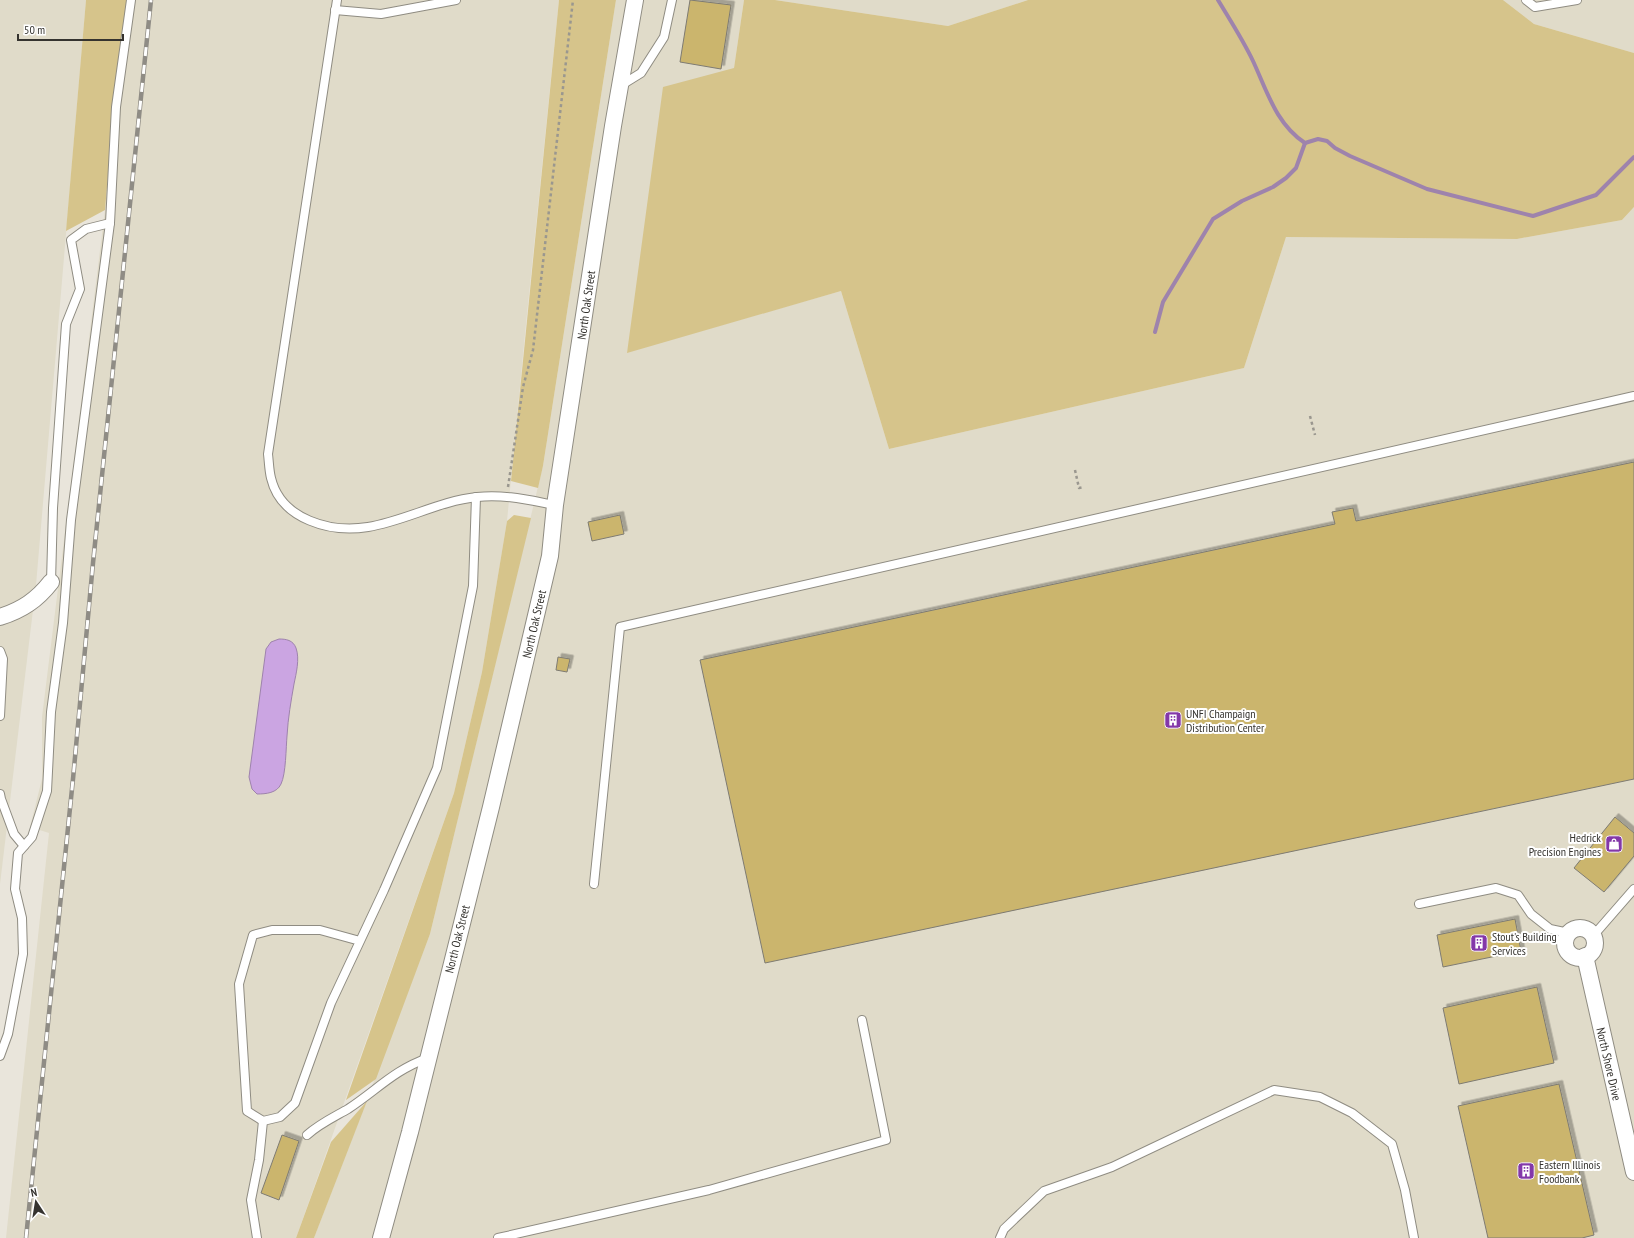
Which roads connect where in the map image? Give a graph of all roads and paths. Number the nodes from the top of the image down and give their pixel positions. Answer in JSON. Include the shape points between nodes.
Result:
{"nodes":[{"id":1,"x":131,"y":0,"type":"edge"},
{"id":2,"x":337,"y":0,"type":"edge"},
{"id":3,"x":456,"y":0,"type":"edge"},
{"id":4,"x":573,"y":0,"type":"edge"},
{"id":5,"x":635,"y":0,"type":"edge"},
{"id":6,"x":672,"y":0,"type":"edge"},
{"id":7,"x":1526,"y":0,"type":"edge"},
{"id":8,"x":1577,"y":0,"type":"edge"},
{"id":9,"x":335,"y":10,"type":"junction"},
{"id":10,"x":620,"y":86,"type":"junction"},
{"id":11,"x":110,"y":223,"type":"junction"},
{"id":12,"x":1634,"y":396,"type":"edge"},
{"id":13,"x":1310,"y":416,"type":"dead end"},
{"id":14,"x":1315,"y":435,"type":"dead end"},
{"id":15,"x":1075,"y":470,"type":"dead end"},
{"id":16,"x":1084,"y":486,"type":"dead end"},
{"id":17,"x":507,"y":496,"type":"junction"},
{"id":18,"x":476,"y":497,"type":"junction"},
{"id":19,"x":555,"y":505,"type":"junction"},
{"id":20,"x":51,"y":582,"type":"joint"},
{"id":21,"x":0,"y":617,"type":"edge"},
{"id":22,"x":0,"y":650,"type":"edge"},
{"id":23,"x":0,"y":716,"type":"edge"},
{"id":24,"x":0,"y":794,"type":"edge"},
{"id":25,"x":24,"y":846,"type":"junction"},
{"id":26,"x":594,"y":884,"type":"dead end"},
{"id":27,"x":1634,"y":889,"type":"edge"},
{"id":28,"x":1419,"y":904,"type":"dead end"},
{"id":29,"x":1568,"y":933,"type":"junction"},
{"id":30,"x":1593,"y":936,"type":"junction"},
{"id":31,"x":360,"y":941,"type":"junction"},
{"id":32,"x":1585,"y":956,"type":"junction"},
{"id":33,"x":862,"y":1020,"type":"dead end"},
{"id":34,"x":0,"y":1056,"type":"edge"},
{"id":35,"x":428,"y":1058,"type":"junction"},
{"id":36,"x":263,"y":1121,"type":"junction"},
{"id":37,"x":307,"y":1135,"type":"dead end"},
{"id":38,"x":1634,"y":1172,"type":"edge"},
{"id":39,"x":257,"y":1238,"type":"edge"},
{"id":40,"x":381,"y":1238,"type":"edge"},
{"id":41,"x":498,"y":1238,"type":"edge"},
{"id":42,"x":1000,"y":1238,"type":"edge"},
{"id":43,"x":1414,"y":1238,"type":"edge"}],
"edges":[{"from":1,"to":11,"type":"lane","via":[[116,107]]},
{"from":2,"to":9,"type":"lane"},
{"from":3,"to":9,"type":"lane","via":[[381,14]]},
{"from":4,"to":17,"type":"path","via":[[533,350],[523,387]]},
{"from":5,"to":10,"type":"street","name":"North Oak Street"},
{"from":6,"to":10,"type":"lane","via":[[664,37],[640,73]]},
{"from":7,"to":8,"type":"lane","via":[[1535,7]]},
{"from":9,"to":18,"type":"lane","via":[[268,454],[271,478],[276,491],[288,508],[307,520],[346,529],[385,523],[442,503]]},
{"from":10,"to":19,"type":"street","name":"North Oak Street"},
{"from":11,"to":20,"type":"lane","via":[[86,229],[71,240],[80,289],[66,324],[53,508]]},
{"from":11,"to":25,"type":"lane","via":[[71,520],[63,623],[50,712],[47,791],[32,837]]},
{"from":12,"to":26,"type":"lane","via":[[620,627]]},
{"from":13,"to":14,"type":"path"},
{"from":15,"to":16,"type":"path","via":[[1079,488]]},
{"from":17,"to":18,"type":"lane"},
{"from":17,"to":19,"type":"lane"},
{"from":18,"to":31,"type":"lane","via":[[473,586],[437,768]]},
{"from":19,"to":35,"type":"street","name":"North Oak Street","via":[[550,556]]},
{"from":20,"to":21,"type":"street","via":[[40,596]]},
{"from":22,"to":23,"type":"lane","via":[[3,659]]},
{"from":24,"to":25,"type":"lane","via":[[14,834]]},
{"from":25,"to":34,"type":"lane","via":[[18,853],[14,889],[22,918],[24,954],[8,1034]]},
{"from":27,"to":30,"type":"lane"},
{"from":28,"to":29,"type":"lane","via":[[1496,888],[1518,895],[1531,914],[1550,929]]},
{"from":29,"to":30,"type":"street","via":[[1582,928]]},
{"from":29,"to":32,"type":"street","via":[[1565,942],[1567,951],[1575,956]]},
{"from":30,"to":32,"type":"street","via":[[1594,946]]},
{"from":31,"to":36,"type":"lane","via":[[330,1003],[294,1103],[280,1117]]},
{"from":31,"to":36,"type":"lane","via":[[320,930],[272,930],[253,935],[239,984],[248,1111]]},
{"from":32,"to":38,"type":"street","name":"North Shore Drive"},
{"from":33,"to":41,"type":"lane","via":[[886,1140],[709,1190]]},
{"from":35,"to":37,"type":"lane","via":[[412,1064]]},
{"from":35,"to":40,"type":"street","name":"North Oak Street"},
{"from":36,"to":39,"type":"lane","via":[[251,1200]]},
{"from":42,"to":43,"type":"lane","via":[[1004,1229],[1044,1191],[1112,1167],[1274,1090],[1320,1097],[1352,1113],[1392,1144],[1405,1190]]}]}
